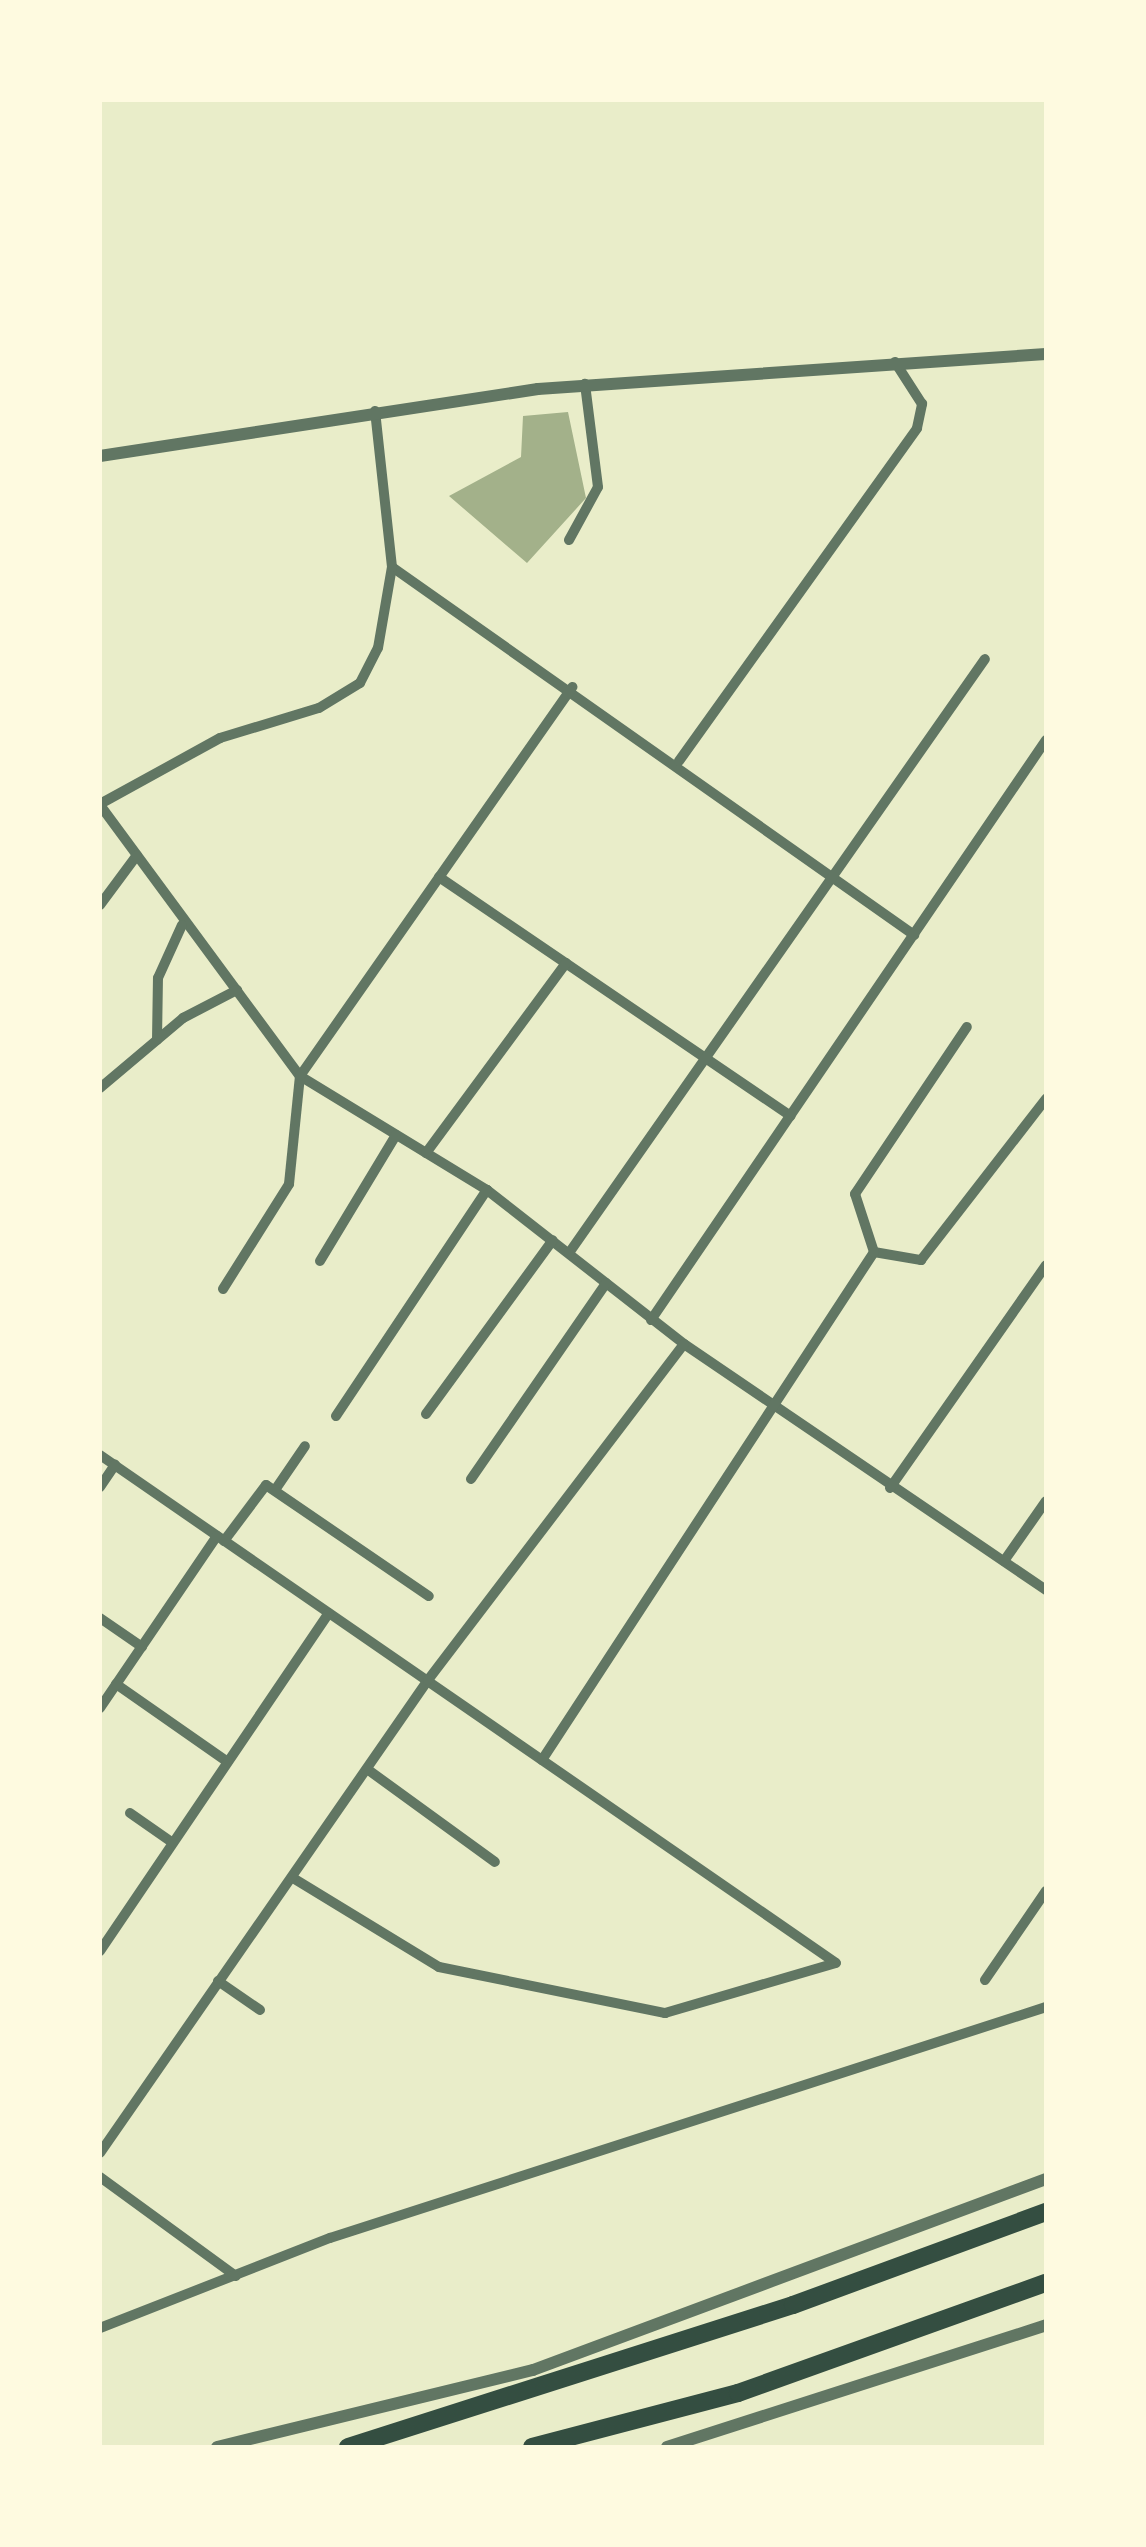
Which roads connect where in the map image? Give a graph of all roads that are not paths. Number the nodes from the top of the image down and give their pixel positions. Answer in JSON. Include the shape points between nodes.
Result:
{"nodes":[{"id":1,"x":1046,"y":354,"type":"edge"},
{"id":2,"x":895,"y":362,"type":"junction"},
{"id":3,"x":585,"y":384,"type":"junction"},
{"id":4,"x":375,"y":411,"type":"junction"},
{"id":5,"x":100,"y":456,"type":"edge"},
{"id":6,"x":569,"y":540,"type":"dead end"},
{"id":7,"x":392,"y":567,"type":"junction"},
{"id":8,"x":986,"y":659,"type":"dead end"},
{"id":9,"x":572,"y":688,"type":"junction"},
{"id":10,"x":1046,"y":740,"type":"edge"},
{"id":11,"x":679,"y":761,"type":"junction"},
{"id":12,"x":100,"y":805,"type":"edge"},
{"id":13,"x":137,"y":855,"type":"junction"},
{"id":14,"x":826,"y":875,"type":"junction"},
{"id":15,"x":439,"y":877,"type":"junction"},
{"id":16,"x":100,"y":905,"type":"edge"},
{"id":17,"x":182,"y":925,"type":"junction"},
{"id":18,"x":914,"y":935,"type":"junction"},
{"id":19,"x":566,"y":963,"type":"junction"},
{"id":20,"x":237,"y":990,"type":"junction"},
{"id":21,"x":967,"y":1026,"type":"dead end"},
{"id":22,"x":157,"y":1040,"type":"junction"},
{"id":23,"x":704,"y":1057,"type":"junction"},
{"id":24,"x":300,"y":1076,"type":"junction"},
{"id":25,"x":100,"y":1088,"type":"edge"},
{"id":26,"x":1046,"y":1100,"type":"edge"},
{"id":27,"x":791,"y":1116,"type":"junction"},
{"id":28,"x":396,"y":1135,"type":"junction"},
{"id":29,"x":426,"y":1153,"type":"junction"},
{"id":30,"x":487,"y":1190,"type":"junction"},
{"id":31,"x":552,"y":1240,"type":"junction"},
{"id":32,"x":874,"y":1252,"type":"junction"},
{"id":33,"x":568,"y":1253,"type":"junction"},
{"id":34,"x":320,"y":1261,"type":"dead end"},
{"id":35,"x":1046,"y":1265,"type":"edge"},
{"id":36,"x":606,"y":1283,"type":"junction"},
{"id":37,"x":223,"y":1289,"type":"dead end"},
{"id":38,"x":651,"y":1320,"type":"junction"},
{"id":39,"x":684,"y":1344,"type":"junction"},
{"id":40,"x":774,"y":1407,"type":"junction"},
{"id":41,"x":426,"y":1414,"type":"dead end"},
{"id":42,"x":336,"y":1416,"type":"dead end"},
{"id":43,"x":304,"y":1446,"type":"dead end"},
{"id":44,"x":100,"y":1455,"type":"edge"},
{"id":45,"x":115,"y":1465,"type":"junction"},
{"id":46,"x":470,"y":1478,"type":"dead end"},
{"id":47,"x":100,"y":1486,"type":"edge"},
{"id":48,"x":890,"y":1488,"type":"junction"},
{"id":49,"x":275,"y":1490,"type":"junction"},
{"id":50,"x":1046,"y":1501,"type":"edge"},
{"id":51,"x":220,"y":1539,"type":"junction"},
{"id":52,"x":1004,"y":1561,"type":"junction"},
{"id":53,"x":1046,"y":1590,"type":"edge"},
{"id":54,"x":428,"y":1596,"type":"dead end"},
{"id":55,"x":328,"y":1614,"type":"junction"},
{"id":56,"x":100,"y":1618,"type":"edge"},
{"id":57,"x":142,"y":1647,"type":"junction"},
{"id":58,"x":428,"y":1680,"type":"junction"},
{"id":59,"x":116,"y":1684,"type":"junction"},
{"id":60,"x":100,"y":1708,"type":"edge"},
{"id":61,"x":542,"y":1760,"type":"junction"},
{"id":62,"x":228,"y":1762,"type":"junction"},
{"id":63,"x":366,"y":1768,"type":"junction"},
{"id":64,"x":130,"y":1813,"type":"dead end"},
{"id":65,"x":174,"y":1843,"type":"junction"},
{"id":66,"x":494,"y":1862,"type":"dead end"},
{"id":67,"x":293,"y":1878,"type":"junction"},
{"id":68,"x":1046,"y":1891,"type":"edge"},
{"id":69,"x":100,"y":1951,"type":"edge"},
{"id":70,"x":985,"y":1980,"type":"dead end"},
{"id":71,"x":218,"y":1981,"type":"junction"},
{"id":72,"x":1046,"y":2006,"type":"edge"},
{"id":73,"x":260,"y":2010,"type":"dead end"},
{"id":74,"x":100,"y":2154,"type":"edge"},
{"id":75,"x":100,"y":2177,"type":"edge"},
{"id":76,"x":1046,"y":2180,"type":"edge"},
{"id":77,"x":1046,"y":2212,"type":"edge"},
{"id":78,"x":236,"y":2276,"type":"junction"},
{"id":79,"x":1046,"y":2284,"type":"edge"},
{"id":80,"x":1046,"y":2326,"type":"edge"},
{"id":81,"x":100,"y":2328,"type":"edge"},
{"id":82,"x":216,"y":2447,"type":"edge"},
{"id":83,"x":348,"y":2447,"type":"edge"},
{"id":84,"x":532,"y":2447,"type":"edge"},
{"id":85,"x":667,"y":2447,"type":"edge"}],
"edges":[{"from":1,"to":2,"type":"street"},
{"from":2,"to":3,"type":"street"},
{"from":2,"to":11,"type":"street","via":[[922,404],[917,428]]},
{"from":3,"to":4,"type":"street"},
{"from":3,"to":6,"type":"street","via":[[598,486]]},
{"from":4,"to":5,"type":"street"},
{"from":4,"to":7,"type":"street"},
{"from":7,"to":9,"type":"street"},
{"from":7,"to":12,"type":"street","via":[[378,648],[360,683],[319,708],[220,738]]},
{"from":8,"to":14,"type":"street"},
{"from":9,"to":11,"type":"street"},
{"from":9,"to":15,"type":"street"},
{"from":10,"to":18,"type":"street"},
{"from":11,"to":14,"type":"street"},
{"from":12,"to":13,"type":"street"},
{"from":13,"to":16,"type":"street"},
{"from":13,"to":17,"type":"street"},
{"from":14,"to":18,"type":"street"},
{"from":14,"to":23,"type":"street"},
{"from":15,"to":19,"type":"street"},
{"from":15,"to":24,"type":"street"},
{"from":17,"to":20,"type":"street"},
{"from":17,"to":22,"type":"street","via":[[158,978]]},
{"from":18,"to":27,"type":"street"},
{"from":19,"to":23,"type":"street"},
{"from":19,"to":29,"type":"street"},
{"from":20,"to":22,"type":"street"},
{"from":20,"to":24,"type":"street"},
{"from":21,"to":32,"type":"street","via":[[855,1194]]},
{"from":22,"to":25,"type":"street"},
{"from":23,"to":27,"type":"street"},
{"from":23,"to":33,"type":"street"},
{"from":24,"to":28,"type":"street"},
{"from":24,"to":37,"type":"street","via":[[288,1184]]},
{"from":26,"to":32,"type":"street","via":[[921,1260]]},
{"from":27,"to":38,"type":"street"},
{"from":28,"to":29,"type":"street"},
{"from":28,"to":34,"type":"street"},
{"from":29,"to":30,"type":"street"},
{"from":30,"to":31,"type":"street"},
{"from":30,"to":42,"type":"street"},
{"from":31,"to":33,"type":"street"},
{"from":31,"to":41,"type":"street"},
{"from":32,"to":40,"type":"street"},
{"from":33,"to":36,"type":"street"},
{"from":35,"to":48,"type":"street"},
{"from":36,"to":38,"type":"street"},
{"from":36,"to":46,"type":"street"},
{"from":38,"to":39,"type":"street"},
{"from":39,"to":40,"type":"street"},
{"from":39,"to":58,"type":"street"},
{"from":40,"to":48,"type":"street"},
{"from":40,"to":61,"type":"street"},
{"from":43,"to":49,"type":"street"},
{"from":44,"to":45,"type":"street"},
{"from":45,"to":47,"type":"street"},
{"from":45,"to":51,"type":"street"},
{"from":48,"to":52,"type":"street"},
{"from":49,"to":51,"type":"street","via":[[266,1485]]},
{"from":49,"to":54,"type":"street"},
{"from":50,"to":52,"type":"street"},
{"from":51,"to":55,"type":"street"},
{"from":51,"to":57,"type":"street"},
{"from":52,"to":53,"type":"street"},
{"from":55,"to":58,"type":"street"},
{"from":55,"to":62,"type":"street"},
{"from":56,"to":57,"type":"street"},
{"from":57,"to":59,"type":"street"},
{"from":58,"to":61,"type":"street"},
{"from":58,"to":63,"type":"street"},
{"from":59,"to":60,"type":"street"},
{"from":59,"to":62,"type":"street"},
{"from":61,"to":67,"type":"street","via":[[836,1963],[665,2013],[439,1967]]},
{"from":62,"to":65,"type":"street"},
{"from":63,"to":66,"type":"street"},
{"from":63,"to":67,"type":"street"},
{"from":64,"to":65,"type":"street"},
{"from":65,"to":69,"type":"street"},
{"from":67,"to":71,"type":"street"},
{"from":68,"to":70,"type":"street"},
{"from":71,"to":73,"type":"street"},
{"from":71,"to":74,"type":"street"},
{"from":72,"to":78,"type":"street"},
{"from":75,"to":78,"type":"street"},
{"from":76,"to":82,"type":"street","via":[[533,2370]]},
{"from":77,"to":83,"type":"highway","via":[[794,2305]]},
{"from":78,"to":81,"type":"street"},
{"from":79,"to":84,"type":"highway","via":[[738,2393]]},
{"from":80,"to":85,"type":"street"}]}
